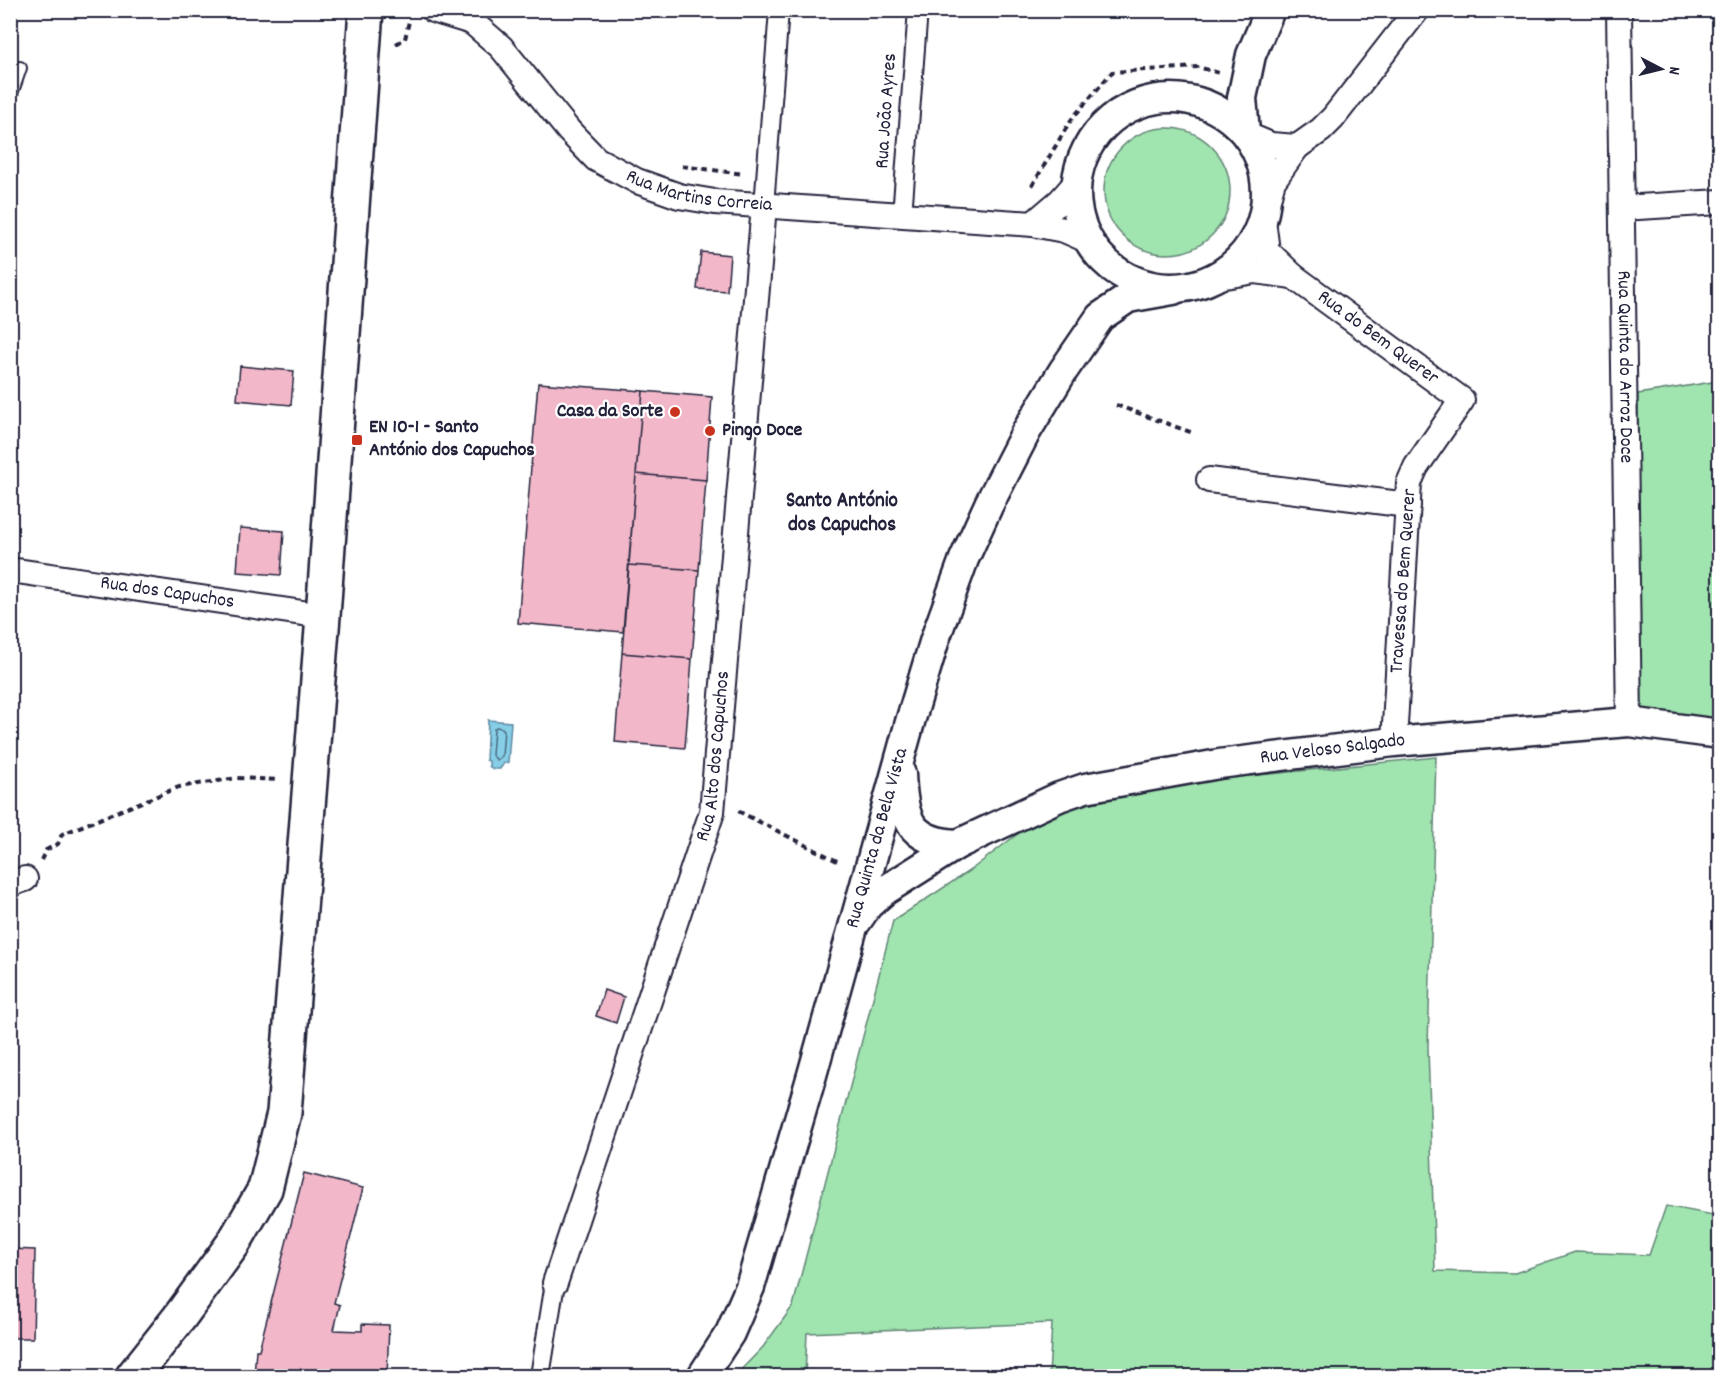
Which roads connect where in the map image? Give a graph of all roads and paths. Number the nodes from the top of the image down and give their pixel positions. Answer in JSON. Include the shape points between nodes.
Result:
{"nodes":[{"id":1,"x":366,"y":10,"type":"edge"},
{"id":2,"x":433,"y":10,"type":"edge"},
{"id":3,"x":779,"y":10,"type":"edge"},
{"id":4,"x":918,"y":10,"type":"edge"},
{"id":5,"x":1270,"y":10,"type":"edge"},
{"id":6,"x":1418,"y":10,"type":"edge"},
{"id":7,"x":1619,"y":10,"type":"edge"},
{"id":8,"x":1251,"y":55,"type":"junction"},
{"id":9,"x":20,"y":68,"type":"dead end"},
{"id":10,"x":1232,"y":77,"type":"junction"},
{"id":11,"x":10,"y":97,"type":"edge"},
{"id":12,"x":1199,"y":102,"type":"junction"},
{"id":13,"x":1246,"y":134,"type":"junction"},
{"id":14,"x":1297,"y":147,"type":"junction"},
{"id":15,"x":678,"y":166,"type":"dead end"},
{"id":16,"x":766,"y":176,"type":"junction"},
{"id":17,"x":1075,"y":184,"type":"junction"},
{"id":18,"x":1027,"y":195,"type":"dead end"},
{"id":19,"x":1719,"y":202,"type":"edge"},
{"id":20,"x":764,"y":206,"type":"junction"},
{"id":21,"x":1622,"y":208,"type":"junction"},
{"id":22,"x":1264,"y":213,"type":"junction"},
{"id":23,"x":902,"y":215,"type":"junction"},
{"id":24,"x":1033,"y":224,"type":"junction"},
{"id":25,"x":1091,"y":246,"type":"junction"},
{"id":26,"x":1293,"y":276,"type":"junction"},
{"id":27,"x":1219,"y":277,"type":"junction"},
{"id":28,"x":1173,"y":290,"type":"junction"},
{"id":29,"x":1100,"y":317,"type":"junction"},
{"id":30,"x":1462,"y":400,"type":"joint"},
{"id":31,"x":1116,"y":405,"type":"dead end"},
{"id":32,"x":1193,"y":433,"type":"dead end"},
{"id":33,"x":1209,"y":480,"type":"dead end"},
{"id":34,"x":1408,"y":505,"type":"junction"},
{"id":35,"x":10,"y":570,"type":"edge"},
{"id":36,"x":323,"y":616,"type":"junction"},
{"id":37,"x":1629,"y":722,"type":"junction"},
{"id":38,"x":1719,"y":734,"type":"edge"},
{"id":39,"x":1394,"y":742,"type":"junction"},
{"id":40,"x":900,"y":760,"type":"junction"},
{"id":41,"x":310,"y":782,"type":"junction"},
{"id":42,"x":713,"y":799,"type":"junction"},
{"id":43,"x":913,"y":828,"type":"junction"},
{"id":44,"x":876,"y":843,"type":"junction"},
{"id":45,"x":958,"y":844,"type":"junction"},
{"id":46,"x":867,"y":876,"type":"junction"},
{"id":47,"x":907,"y":878,"type":"junction"},
{"id":48,"x":17,"y":881,"type":"edge"},
{"id":49,"x":852,"y":928,"type":"junction"},
{"id":50,"x":555,"y":1283,"type":"joint"},
{"id":51,"x":179,"y":1318,"type":"junction"},
{"id":52,"x":133,"y":1377,"type":"edge"},
{"id":53,"x":162,"y":1377,"type":"edge"},
{"id":54,"x":540,"y":1377,"type":"edge"},
{"id":55,"x":702,"y":1377,"type":"edge"}],
"edges":[{"from":1,"to":36,"type":"main road"},
{"from":2,"to":20,"type":"street","name":"Rua Martins Correia","via":[[472,22],[501,47],[596,159],[637,181],[679,196]]},
{"from":3,"to":16,"type":"street"},
{"from":4,"to":23,"type":"street","name":"Rua João Ayres"},
{"from":5,"to":8,"type":"street"},
{"from":6,"to":14,"type":"street","via":[[1333,118]]},
{"from":7,"to":21,"type":"street","name":"Rua Quinta do Arroz Doce"},
{"from":8,"to":10,"type":"street"},
{"from":8,"to":13,"type":"street","via":[[1242,98]]},
{"from":9,"to":11,"type":"lane"},
{"from":10,"to":12,"type":"street"},
{"from":10,"to":18,"type":"path","via":[[1198,67],[1112,72],[1071,120]]},
{"from":12,"to":13,"type":"street","via":[[1222,113]]},
{"from":12,"to":17,"type":"street","via":[[1166,97],[1137,103],[1109,120],[1090,142]]},
{"from":13,"to":14,"type":"street","via":[[1271,145]]},
{"from":13,"to":22,"type":"street","via":[[1254,146],[1266,185]]},
{"from":14,"to":22,"type":"street","via":[[1273,181]]},
{"from":15,"to":16,"type":"path"},
{"from":16,"to":20,"type":"street"},
{"from":17,"to":24,"type":"street"},
{"from":17,"to":25,"type":"street","via":[[1080,225]]},
{"from":19,"to":21,"type":"street"},
{"from":20,"to":23,"type":"street","name":"Rua Martins Correia"},
{"from":20,"to":42,"type":"street","name":"Rua Alto dos Capuchos"},
{"from":21,"to":37,"type":"street","name":"Rua Quinta do Arroz Doce"},
{"from":22,"to":26,"type":"street","name":"Rua do Bem Querer","via":[[1267,251]]},
{"from":22,"to":27,"type":"street","via":[[1244,255]]},
{"from":23,"to":24,"type":"street","name":"Rua Martins Correia"},
{"from":24,"to":25,"type":"street","name":"Rua Martins Correia","via":[[1064,230]]},
{"from":25,"to":28,"type":"street","via":[[1120,275],[1154,288]]},
{"from":25,"to":29,"type":"street","via":[[1103,284]]},
{"from":26,"to":27,"type":"street","via":[[1255,272]]},
{"from":26,"to":30,"type":"street","name":"Rua do Bem Querer"},
{"from":27,"to":28,"type":"street"},
{"from":28,"to":29,"type":"street","via":[[1128,298]]},
{"from":29,"to":40,"type":"street","name":"Rua Quinta da Bela Vista","via":[[1026,432],[964,559],[935,639]]},
{"from":30,"to":34,"type":"street","name":"Travessa do Bem Querer","via":[[1416,467],[1409,483]]},
{"from":31,"to":32,"type":"path"},
{"from":33,"to":34,"type":"street"},
{"from":34,"to":39,"type":"street","name":"Travessa do Bem Querer"},
{"from":35,"to":36,"type":"street","name":"Rua dos Capuchos"},
{"from":36,"to":41,"type":"main road"},
{"from":37,"to":38,"type":"street","name":"Rua Veloso Salgado"},
{"from":37,"to":39,"type":"street","name":"Rua Veloso Salgado"},
{"from":39,"to":45,"type":"street","name":"Rua Veloso Salgado","via":[[1219,764],[1085,788]]},
{"from":40,"to":43,"type":"street","via":[[902,804]]},
{"from":40,"to":44,"type":"street","name":"Rua Quinta da Bela Vista"},
{"from":41,"to":48,"type":"path","via":[[237,778],[179,788],[62,834],[58,844],[46,850],[43,859],[33,863]]},
{"from":41,"to":51,"type":"main road","via":[[284,1113],[265,1189],[233,1244]]},
{"from":42,"to":46,"type":"path"},
{"from":42,"to":50,"type":"street","name":"Rua Alto dos Capuchos","via":[[712,812]]},
{"from":43,"to":44,"type":"street"},
{"from":43,"to":45,"type":"street","via":[[929,840]]},
{"from":44,"to":46,"type":"street","name":"Rua Quinta da Bela Vista"},
{"from":44,"to":47,"type":"street","via":[[881,860]]},
{"from":45,"to":47,"type":"street","name":"Rua Veloso Salgado"},
{"from":46,"to":49,"type":"street","name":"Rua Quinta da Bela Vista"},
{"from":47,"to":49,"type":"street","name":"Rua Veloso Salgado","via":[[867,905]]},
{"from":49,"to":55,"type":"street","name":"Rua Quinta da Bela Vista","via":[[750,1287],[730,1333]]},
{"from":50,"to":54,"type":"street"},
{"from":51,"to":52,"type":"main road"},
{"from":51,"to":53,"type":"main road","via":[[163,1360]]}]}
